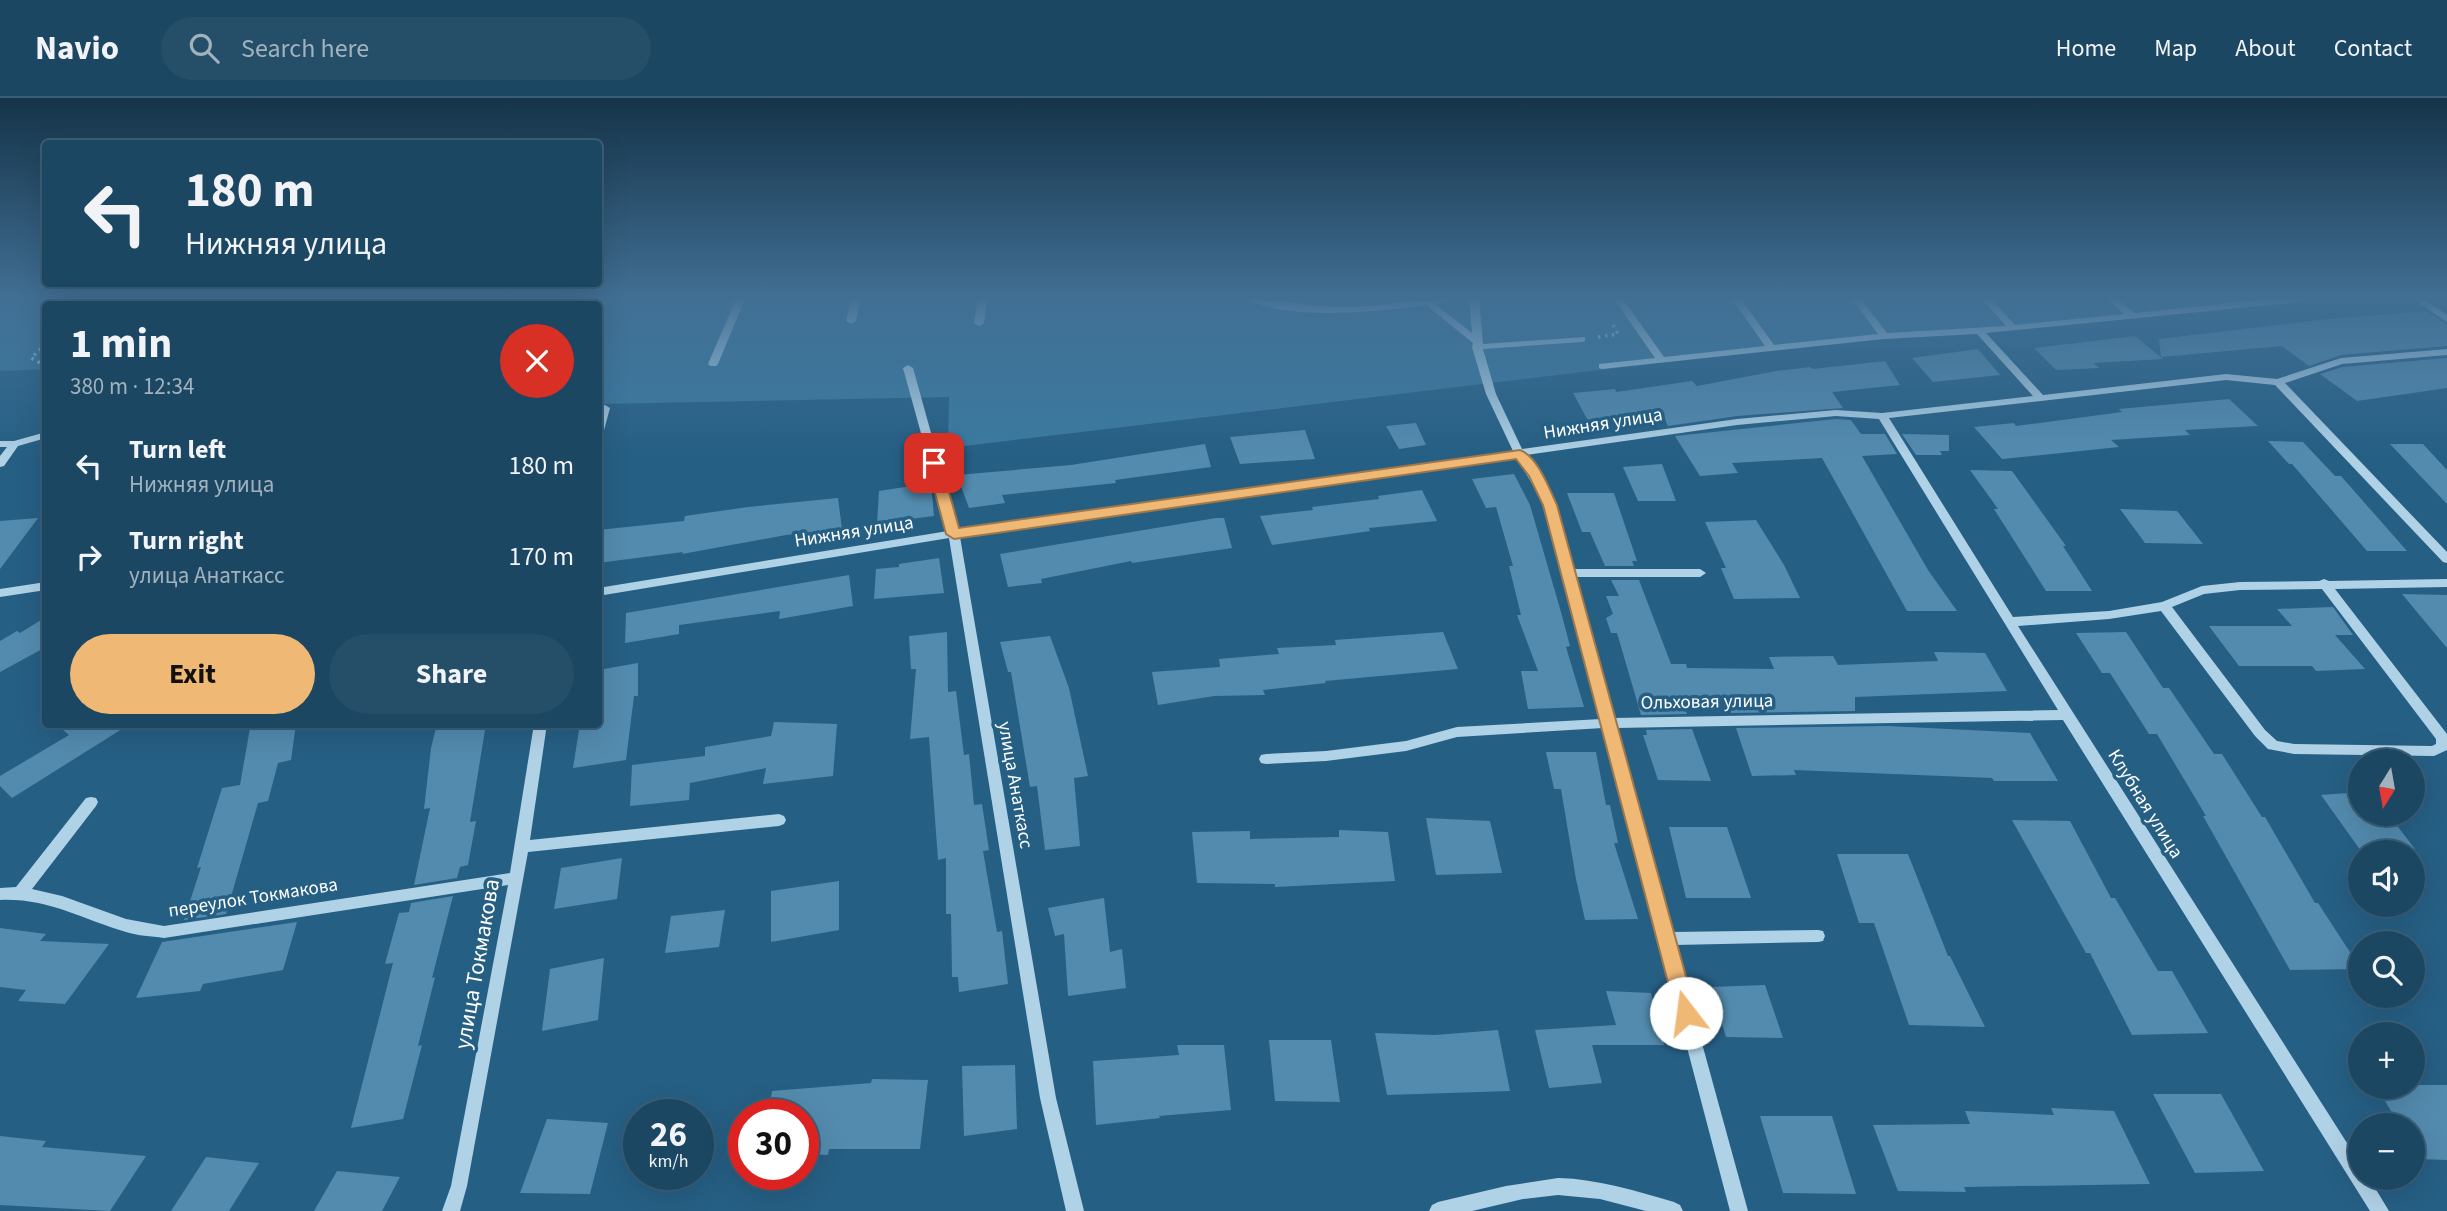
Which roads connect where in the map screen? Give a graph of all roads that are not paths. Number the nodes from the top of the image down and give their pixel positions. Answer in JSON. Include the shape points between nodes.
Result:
{"nodes":[{"id":1,"x":719,"y":351,"type":"edge"},
{"id":2,"x":1478,"y":351,"type":"edge"},
{"id":3,"x":1655,"y":351,"type":"edge"},
{"id":4,"x":1740,"y":351,"type":"edge"},
{"id":5,"x":1997,"y":351,"type":"edge"},
{"id":6,"x":2447,"y":352,"type":"edge"},
{"id":7,"x":1662,"y":361,"type":"junction"},
{"id":8,"x":713,"y":364,"type":"dead end"},
{"id":9,"x":1602,"y":366,"type":"dead end"},
{"id":10,"x":908,"y":368,"type":"dead end"},
{"id":11,"x":2278,"y":382,"type":"junction"},
{"id":12,"x":2040,"y":398,"type":"junction"},
{"id":13,"x":605,"y":408,"type":"dead end"},
{"id":14,"x":1882,"y":416,"type":"junction"},
{"id":15,"x":602,"y":419,"type":"edge"},
{"id":16,"x":42,"y":436,"type":"edge"},
{"id":17,"x":0,"y":444,"type":"edge"},
{"id":18,"x":14,"y":444,"type":"junction"},
{"id":19,"x":1520,"y":454,"type":"junction"},
{"id":20,"x":0,"y":464,"type":"edge"},
{"id":21,"x":954,"y":534,"type":"junction"},
{"id":22,"x":2447,"y":559,"type":"edge"},
{"id":23,"x":1569,"y":573,"type":"junction"},
{"id":24,"x":1700,"y":573,"type":"dead end"},
{"id":25,"x":2324,"y":583,"type":"junction"},
{"id":26,"x":2447,"y":583,"type":"edge"},
{"id":27,"x":42,"y":587,"type":"edge"},
{"id":28,"x":602,"y":591,"type":"edge"},
{"id":29,"x":0,"y":593,"type":"edge"},
{"id":30,"x":2164,"y":606,"type":"junction"},
{"id":31,"x":2008,"y":622,"type":"junction"},
{"id":32,"x":2067,"y":715,"type":"junction"},
{"id":33,"x":1607,"y":723,"type":"junction"},
{"id":34,"x":540,"y":728,"type":"edge"},
{"id":35,"x":1266,"y":759,"type":"dead end"},
{"id":36,"x":91,"y":802,"type":"dead end"},
{"id":37,"x":779,"y":820,"type":"dead end"},
{"id":38,"x":522,"y":847,"type":"junction"},
{"id":39,"x":516,"y":878,"type":"junction"},
{"id":40,"x":21,"y":892,"type":"junction"},
{"id":41,"x":0,"y":894,"type":"edge"},
{"id":42,"x":1818,"y":936,"type":"dead end"},
{"id":43,"x":1666,"y":939,"type":"junction"},
{"id":44,"x":451,"y":1211,"type":"edge"},
{"id":45,"x":1075,"y":1211,"type":"edge"},
{"id":46,"x":1438,"y":1211,"type":"edge"},
{"id":47,"x":1674,"y":1211,"type":"edge"},
{"id":48,"x":1739,"y":1211,"type":"edge"},
{"id":49,"x":2380,"y":1211,"type":"edge"}],
"edges":[{"from":1,"to":8,"type":"street"},
{"from":2,"to":19,"type":"street","via":[[1503,424]]},
{"from":3,"to":7,"type":"street"},
{"from":4,"to":7,"type":"street"},
{"from":5,"to":12,"type":"street"},
{"from":6,"to":11,"type":"street","name":"Нижняя улица","via":[[2341,361]]},
{"from":7,"to":9,"type":"street"},
{"from":10,"to":21,"type":"street","name":"улица Анаткасс"},
{"from":11,"to":12,"type":"street","name":"Нижняя улица","via":[[2227,377]]},
{"from":11,"to":22,"type":"street"},
{"from":12,"to":14,"type":"street","name":"Нижняя улица"},
{"from":13,"to":15,"type":"street"},
{"from":14,"to":19,"type":"street","name":"Нижняя улица","via":[[1836,413],[1737,422]]},
{"from":14,"to":31,"type":"street","name":"Клубная улица"},
{"from":16,"to":18,"type":"street"},
{"from":17,"to":18,"type":"street"},
{"from":18,"to":20,"type":"street"},
{"from":19,"to":21,"type":"street","name":"Нижняя улица"},
{"from":19,"to":23,"type":"street","via":[[1550,505]]},
{"from":21,"to":28,"type":"street","name":"Нижняя улица"},
{"from":21,"to":45,"type":"street","name":"улица Анаткасс","via":[[1048,1098]]},
{"from":23,"to":24,"type":"street"},
{"from":23,"to":33,"type":"street"},
{"from":25,"to":26,"type":"lane"},
{"from":25,"to":30,"type":"lane","via":[[2202,590]]},
{"from":25,"to":30,"type":"street","via":[[2442,738],[2442,746],[2434,751],[2273,745]]},
{"from":27,"to":29,"type":"street"},
{"from":30,"to":31,"type":"lane"},
{"from":31,"to":32,"type":"street","name":"Клубная улица"},
{"from":32,"to":33,"type":"street","name":"Ольховая улица"},
{"from":32,"to":49,"type":"street","name":"Клубная улица"},
{"from":33,"to":35,"type":"street","name":"Ольховая улица","via":[[1457,732],[1406,746]]},
{"from":33,"to":43,"type":"street"},
{"from":34,"to":38,"type":"street","name":"улица Токмакова"},
{"from":36,"to":40,"type":"street"},
{"from":37,"to":38,"type":"street"},
{"from":38,"to":39,"type":"street","name":"улица Токмакова"},
{"from":39,"to":40,"type":"lane","name":"переулок Токмакова","via":[[164,932],[124,926],[67,902]]},
{"from":39,"to":44,"type":"street","name":"улица Токмакова"},
{"from":40,"to":41,"type":"lane","name":"переулок Токмакова"},
{"from":42,"to":43,"type":"street"},
{"from":43,"to":48,"type":"street"},
{"from":46,"to":47,"type":"street","via":[[1537,1188],[1575,1187]]}]}
